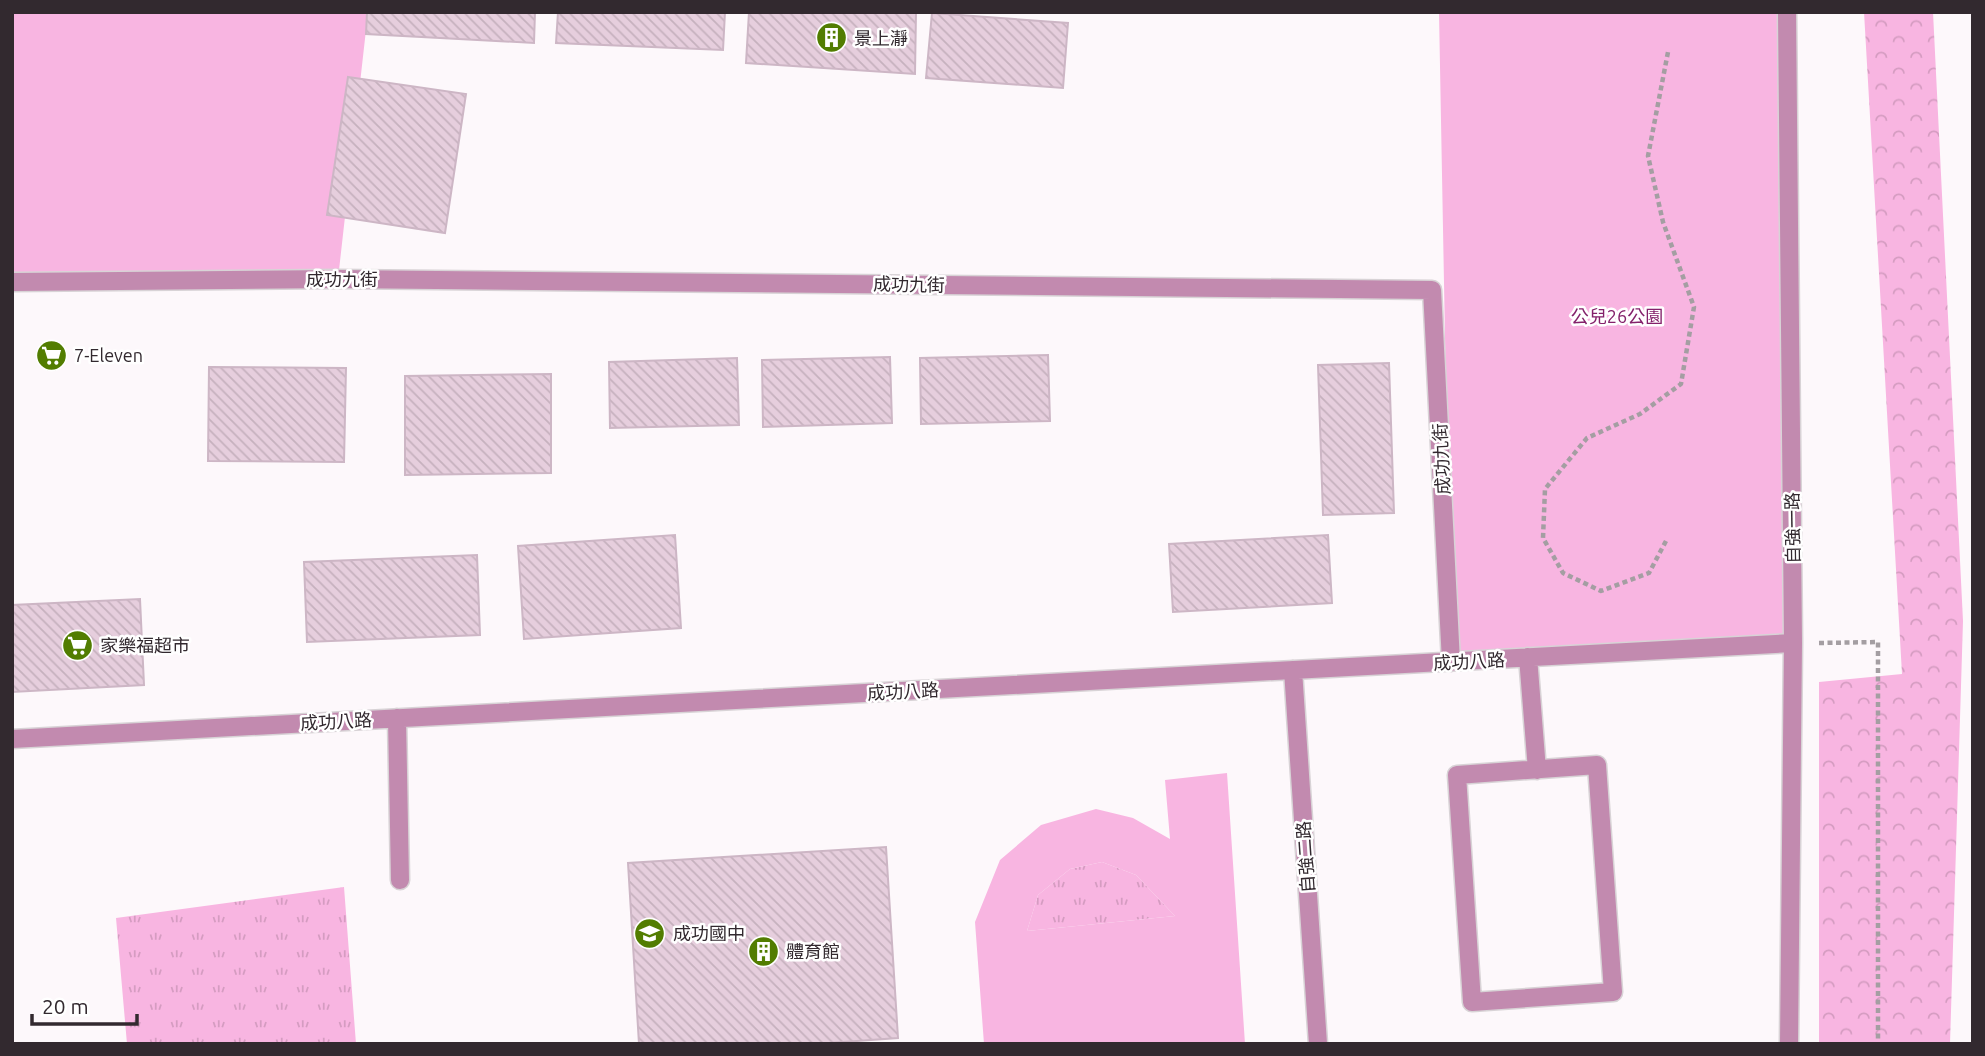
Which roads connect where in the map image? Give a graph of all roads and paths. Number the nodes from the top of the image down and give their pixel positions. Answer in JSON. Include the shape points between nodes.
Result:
{"nodes":[{"id":1,"x":1787,"y":12,"type":"edge"},
{"id":2,"x":1668,"y":52,"type":"dead end"},
{"id":3,"x":12,"y":282,"type":"edge"},
{"id":4,"x":1666,"y":541,"type":"dead end"},
{"id":5,"x":1793,"y":643,"type":"junction"},
{"id":6,"x":1528,"y":657,"type":"junction"},
{"id":7,"x":1451,"y":662,"type":"junction"},
{"id":8,"x":1293,"y":670,"type":"junction"},
{"id":9,"x":397,"y":718,"type":"junction"},
{"id":10,"x":12,"y":739,"type":"edge"},
{"id":11,"x":1537,"y":770,"type":"junction"},
{"id":12,"x":400,"y":880,"type":"dead end"},
{"id":13,"x":1318,"y":1044,"type":"edge"},
{"id":14,"x":1789,"y":1044,"type":"edge"},
{"id":15,"x":1878,"y":1044,"type":"edge"}],
"edges":[{"from":1,"to":5,"type":"street","name":"自強一路"},
{"from":2,"to":4,"type":"path","via":[[1648,156],[1663,222],[1694,307],[1681,384],[1640,414],[1587,438],[1545,489],[1543,538],[1563,573],[1601,591],[1649,572]]},
{"from":3,"to":7,"type":"street","name":"成功九街","via":[[338,279],[1432,290]]},
{"from":5,"to":6,"type":"street","name":"成功八路"},
{"from":5,"to":14,"type":"street","name":"自強一路"},
{"from":5,"to":15,"type":"path","via":[[1878,642]]},
{"from":6,"to":7,"type":"street","name":"成功八路"},
{"from":6,"to":11,"type":"street"},
{"from":7,"to":8,"type":"street","name":"成功八路"},
{"from":8,"to":9,"type":"street","name":"成功八路"},
{"from":8,"to":13,"type":"street","name":"自強二路"},
{"from":9,"to":10,"type":"street","name":"成功八路"},
{"from":9,"to":12,"type":"street"},
{"from":11,"to":11,"type":"street","via":[[1457,775],[1472,1002],[1613,992],[1597,765]]}]}
